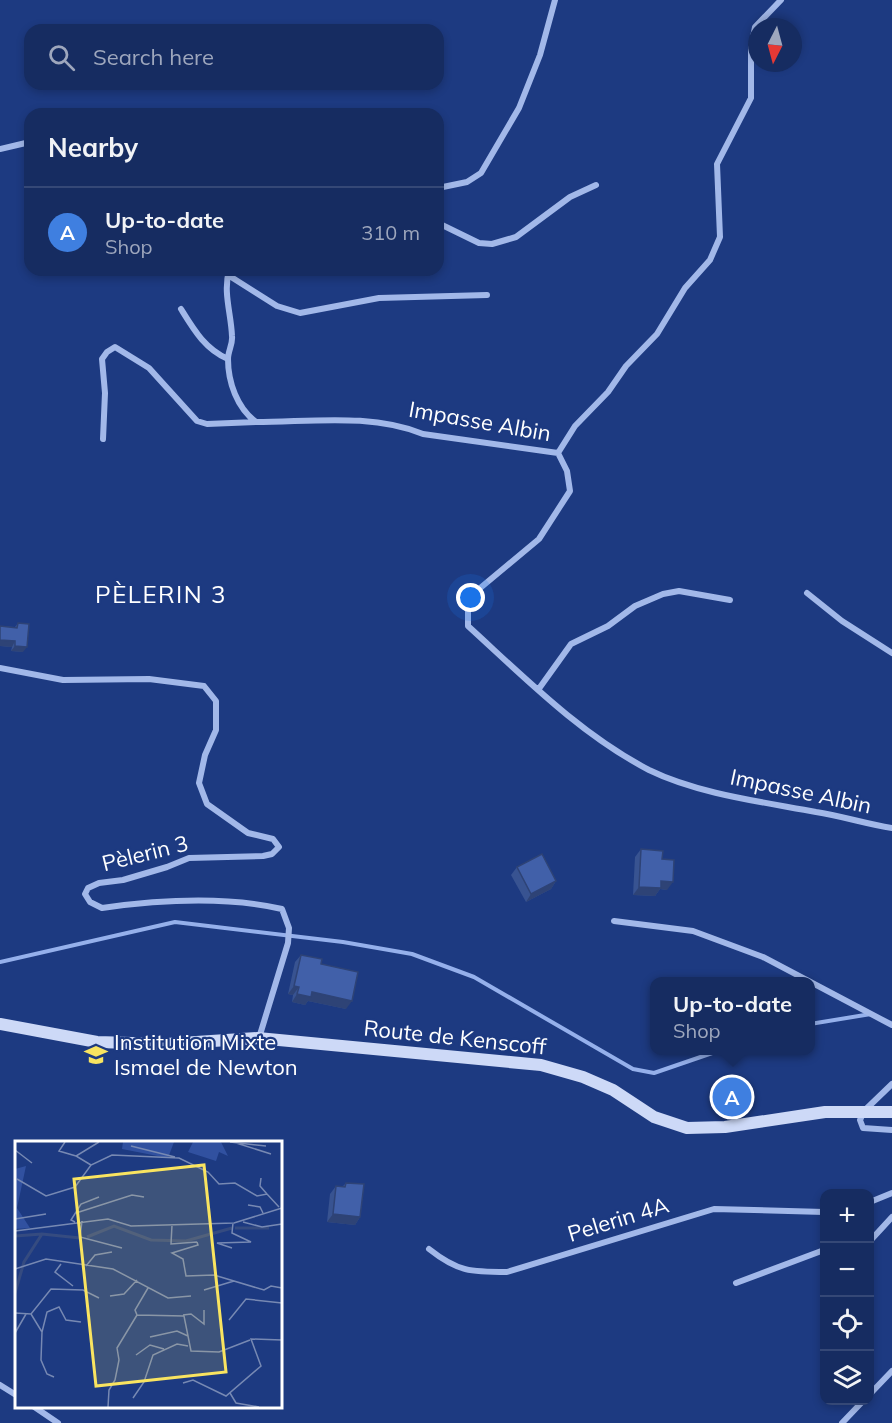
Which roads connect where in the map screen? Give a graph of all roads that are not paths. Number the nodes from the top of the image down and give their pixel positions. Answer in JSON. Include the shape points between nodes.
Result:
{"nodes":[{"id":1,"x":555,"y":0,"type":"edge"},
{"id":2,"x":782,"y":0,"type":"edge"},
{"id":3,"x":24,"y":143,"type":"edge"},
{"id":4,"x":0,"y":149,"type":"edge"},
{"id":5,"x":596,"y":185,"type":"dead end"},
{"id":6,"x":444,"y":187,"type":"edge"},
{"id":7,"x":444,"y":226,"type":"edge"},
{"id":8,"x":229,"y":276,"type":"edge"},
{"id":9,"x":233,"y":276,"type":"edge"},
{"id":10,"x":487,"y":295,"type":"dead end"},
{"id":11,"x":181,"y":309,"type":"dead end"},
{"id":12,"x":228,"y":359,"type":"junction"},
{"id":13,"x":256,"y":422,"type":"junction"},
{"id":14,"x":103,"y":439,"type":"dead end"},
{"id":15,"x":558,"y":453,"type":"junction"},
{"id":16,"x":807,"y":593,"type":"dead end"},
{"id":17,"x":730,"y":600,"type":"dead end"},
{"id":18,"x":892,"y":652,"type":"edge"},
{"id":19,"x":0,"y":668,"type":"edge"},
{"id":20,"x":538,"y":690,"type":"junction"},
{"id":21,"x":892,"y":828,"type":"edge"},
{"id":22,"x":614,"y":921,"type":"dead end"},
{"id":23,"x":802,"y":977,"type":"edge"},
{"id":24,"x":815,"y":983,"type":"edge"},
{"id":25,"x":0,"y":1024,"type":"edge"},
{"id":26,"x":892,"y":1025,"type":"edge"},
{"id":27,"x":258,"y":1038,"type":"junction"},
{"id":28,"x":892,"y":1084,"type":"edge"},
{"id":29,"x":864,"y":1112,"type":"junction"},
{"id":30,"x":892,"y":1112,"type":"edge"},
{"id":31,"x":892,"y":1130,"type":"edge"},
{"id":32,"x":892,"y":1193,"type":"edge"},
{"id":33,"x":874,"y":1200,"type":"edge"},
{"id":34,"x":820,"y":1212,"type":"edge"},
{"id":35,"x":892,"y":1217,"type":"edge"},
{"id":36,"x":874,"y":1237,"type":"edge"},
{"id":37,"x":429,"y":1249,"type":"dead end"},
{"id":38,"x":820,"y":1252,"type":"edge"},
{"id":39,"x":736,"y":1283,"type":"dead end"},
{"id":40,"x":892,"y":1371,"type":"edge"},
{"id":41,"x":0,"y":1385,"type":"edge"},
{"id":42,"x":874,"y":1390,"type":"edge"},
{"id":43,"x":15,"y":1394,"type":"edge"},
{"id":44,"x":860,"y":1405,"type":"edge"},
{"id":45,"x":35,"y":1408,"type":"edge"},
{"id":46,"x":58,"y":1423,"type":"edge"},
{"id":47,"x":842,"y":1423,"type":"edge"}],
"edges":[{"from":1,"to":6,"type":"street","via":[[540,55],[519,108],[482,173],[467,182]]},
{"from":2,"to":15,"type":"street","via":[[755,27],[751,98],[717,164],[717,246],[657,334],[575,426]]},
{"from":3,"to":4,"type":"street"},
{"from":5,"to":7,"type":"street","via":[[570,197],[516,237],[492,244],[479,243]]},
{"from":8,"to":12,"type":"street","via":[[226,293],[232,336]]},
{"from":9,"to":10,"type":"street","via":[[277,306],[300,313],[379,298]]},
{"from":11,"to":12,"type":"street","via":[[201,340],[214,353]]},
{"from":12,"to":13,"type":"street","via":[[240,406]]},
{"from":13,"to":14,"type":"street","name":"Impasse Albin","via":[[197,422],[149,368],[115,347],[102,359]]},
{"from":13,"to":15,"type":"street","name":"Impasse Albin","via":[[378,422],[405,426],[423,434]]},
{"from":15,"to":20,"type":"street","name":"Impasse Albin","via":[[567,471],[570,491],[539,539],[479,589],[468,607],[468,626]]},
{"from":16,"to":18,"type":"street","via":[[842,621]]},
{"from":17,"to":20,"type":"street","via":[[680,591],[635,606],[608,626],[571,644]]},
{"from":19,"to":27,"type":"street","name":"Pèlerin 3","via":[[63,680],[148,679],[204,687],[216,700],[216,730],[199,783],[207,804],[248,833],[273,839],[279,847],[263,856],[189,858],[123,880],[99,883],[85,894],[102,908],[142,903],[258,903],[282,909],[289,927],[288,943]]},
{"from":20,"to":21,"type":"street","name":"Impasse Albin","via":[[587,731],[650,770],[767,804]]},
{"from":22,"to":23,"type":"street","via":[[693,931]]},
{"from":24,"to":26,"type":"street"},
{"from":25,"to":27,"type":"main road","name":"Route de Kenscoff","via":[[97,1042],[166,1044]]},
{"from":27,"to":29,"type":"main road","name":"Route de Kenscoff","via":[[541,1065],[584,1077],[613,1090],[654,1117],[687,1128],[725,1127],[825,1112]]},
{"from":28,"to":29,"type":"street"},
{"from":29,"to":30,"type":"main road","name":"Route de Kenscoff"},
{"from":29,"to":31,"type":"street","via":[[860,1120],[863,1128]]},
{"from":32,"to":33,"type":"street"},
{"from":34,"to":37,"type":"street","name":"Pelerin 4A","via":[[714,1209],[507,1272],[472,1272],[446,1262]]},
{"from":35,"to":36,"type":"street"},
{"from":38,"to":39,"type":"street"},
{"from":40,"to":42,"type":"street"},
{"from":41,"to":43,"type":"street"},
{"from":44,"to":47,"type":"street"},
{"from":45,"to":46,"type":"street"}]}
